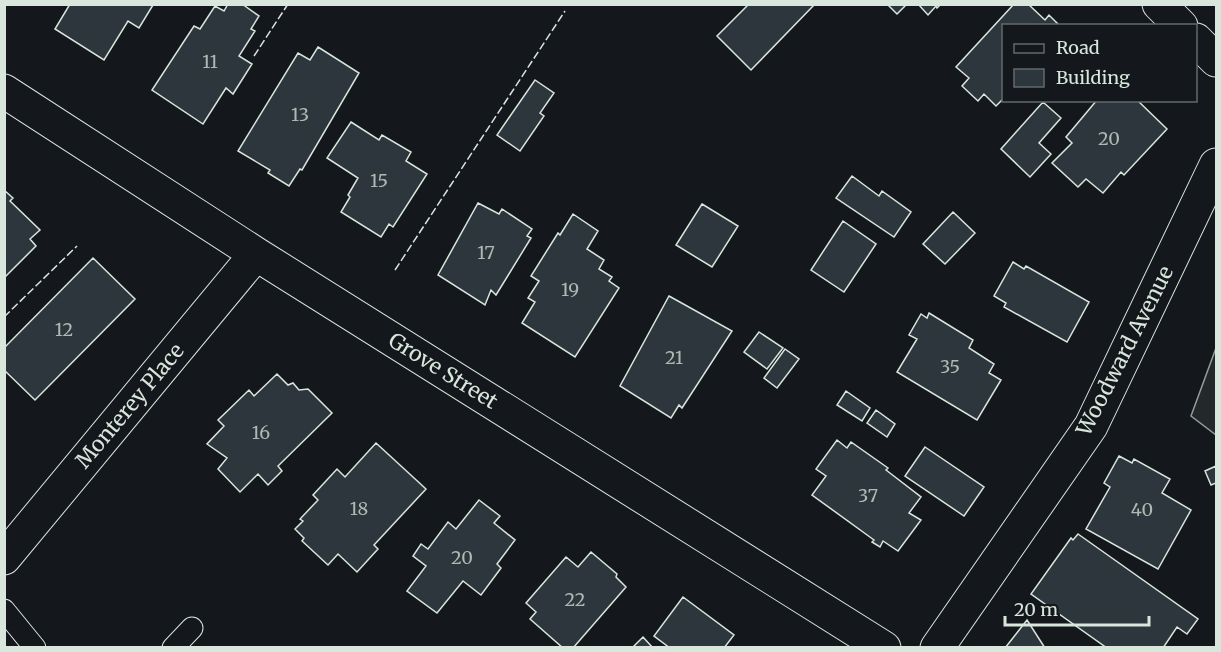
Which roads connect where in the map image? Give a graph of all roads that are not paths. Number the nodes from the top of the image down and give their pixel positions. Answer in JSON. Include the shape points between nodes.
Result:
{"nodes":[{"id":1,"x":1159,"y":4,"type":"edge"},
{"id":2,"x":1179,"y":24,"type":"edge"},
{"id":3,"x":1197,"y":41,"type":"edge"},
{"id":4,"x":1216,"y":60,"type":"edge"},
{"id":5,"x":4,"y":90,"type":"edge"},
{"id":6,"x":1216,"y":165,"type":"edge"},
{"id":7,"x":256,"y":254,"type":"junction"},
{"id":8,"x":4,"y":558,"type":"edge"},
{"id":9,"x":4,"y":610,"type":"edge"},
{"id":10,"x":192,"y":628,"type":"dead end"},
{"id":11,"x":35,"y":648,"type":"edge"},
{"id":12,"x":173,"y":648,"type":"edge"},
{"id":13,"x":884,"y":648,"type":"edge"},
{"id":14,"x":937,"y":648,"type":"edge"}],
"edges":[{"from":1,"to":2,"type":"street"},
{"from":3,"to":4,"type":"street"},
{"from":5,"to":7,"type":"street","name":"Grove Street"},
{"from":6,"to":14,"type":"street","name":"Woodward Avenue","via":[[1091,426]]},
{"from":7,"to":8,"type":"street","name":"Monterey Place"},
{"from":7,"to":13,"type":"street","name":"Grove Street"},
{"from":9,"to":11,"type":"lane"},
{"from":10,"to":12,"type":"lane"}]}
